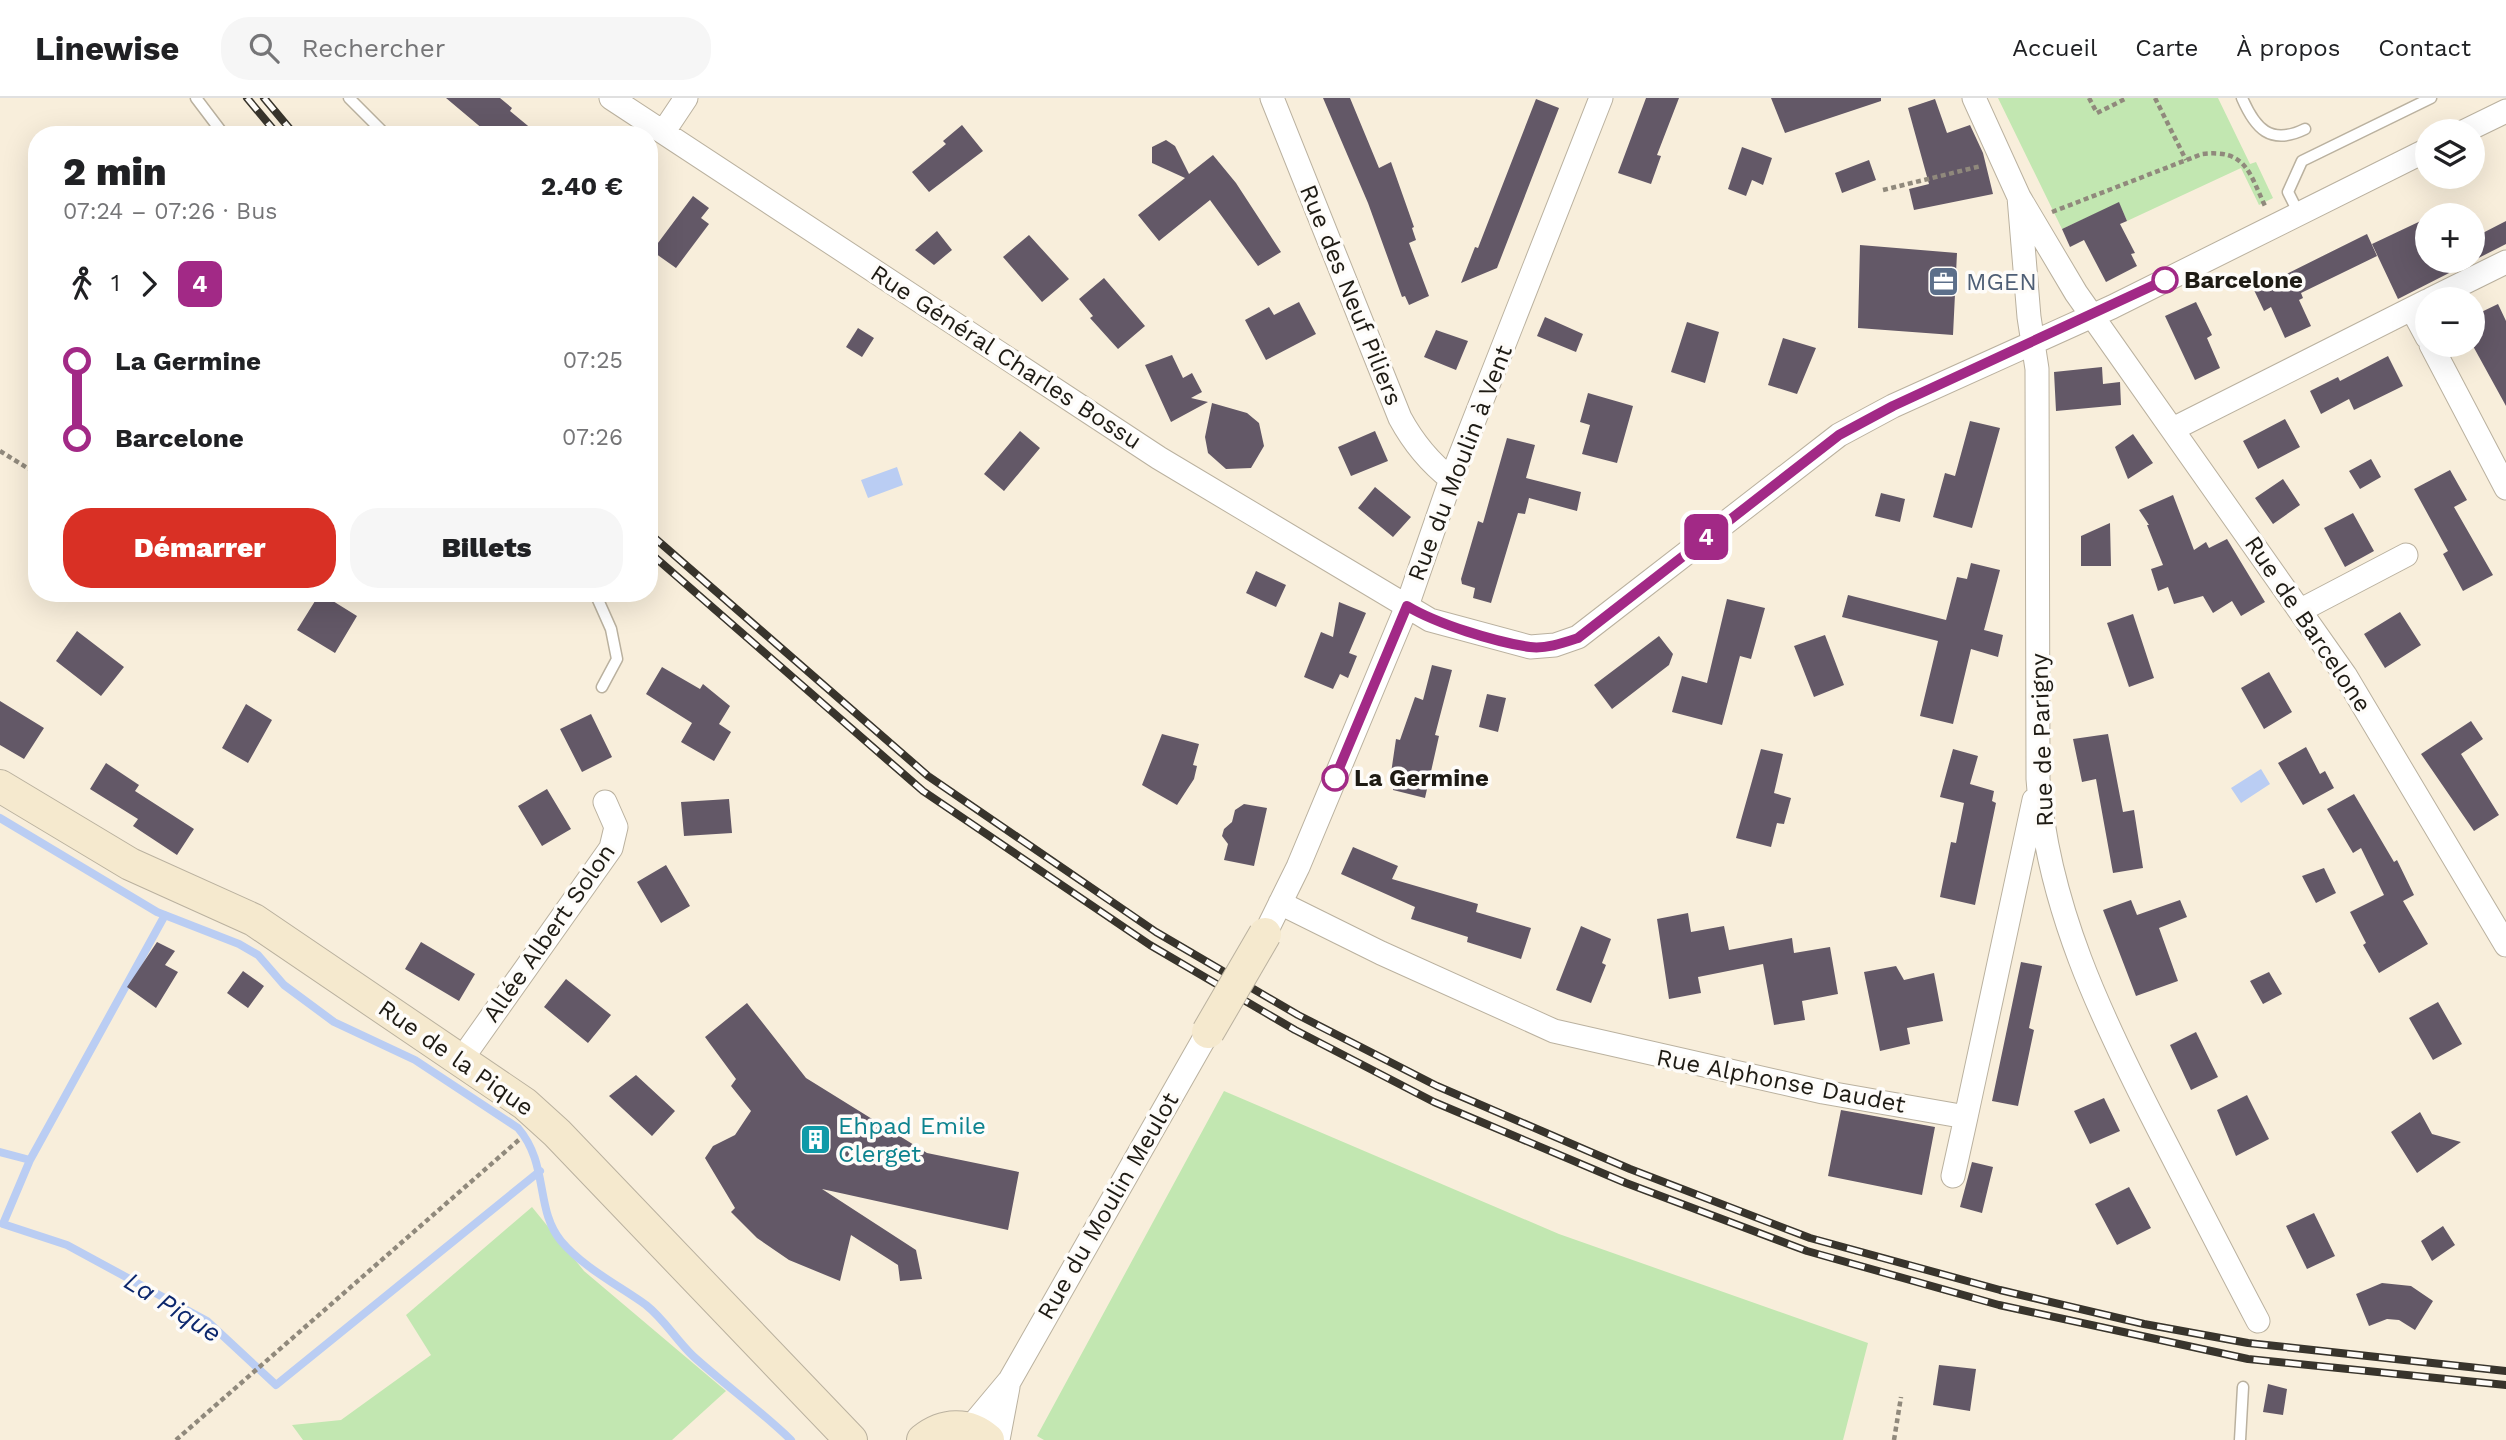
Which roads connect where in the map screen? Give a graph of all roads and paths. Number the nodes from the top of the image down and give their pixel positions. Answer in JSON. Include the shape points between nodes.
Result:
{"nodes":[{"id":1,"x":196,"y":98,"type":"edge"},
{"id":2,"x":349,"y":98,"type":"edge"},
{"id":3,"x":611,"y":98,"type":"edge"},
{"id":4,"x":685,"y":98,"type":"edge"},
{"id":5,"x":1272,"y":98,"type":"edge"},
{"id":6,"x":1601,"y":98,"type":"edge"},
{"id":7,"x":1974,"y":98,"type":"edge"},
{"id":8,"x":2089,"y":98,"type":"edge"},
{"id":9,"x":2127,"y":98,"type":"edge"},
{"id":10,"x":2155,"y":98,"type":"edge"},
{"id":11,"x":2242,"y":98,"type":"edge"},
{"id":12,"x":2431,"y":98,"type":"edge"},
{"id":13,"x":2506,"y":111,"type":"edge"},
{"id":14,"x":2485,"y":121,"type":"edge"},
{"id":15,"x":217,"y":126,"type":"edge"},
{"id":16,"x":377,"y":126,"type":"edge"},
{"id":17,"x":656,"y":126,"type":"edge"},
{"id":18,"x":658,"y":127,"type":"edge"},
{"id":19,"x":2305,"y":129,"type":"dead end"},
{"id":20,"x":664,"y":131,"type":"junction"},
{"id":21,"x":2415,"y":156,"type":"edge"},
{"id":22,"x":2186,"y":160,"type":"junction"},
{"id":23,"x":2003,"y":161,"type":"junction"},
{"id":24,"x":1883,"y":190,"type":"dead end"},
{"id":25,"x":2020,"y":197,"type":"junction"},
{"id":26,"x":2299,"y":214,"type":"junction"},
{"id":27,"x":2033,"y":220,"type":"junction"},
{"id":28,"x":2274,"y":226,"type":"junction"},
{"id":29,"x":2506,"y":262,"type":"edge"},
{"id":30,"x":2456,"y":287,"type":"edge"},
{"id":31,"x":2415,"y":308,"type":"edge"},
{"id":32,"x":2093,"y":315,"type":"junction"},
{"id":33,"x":2033,"y":343,"type":"junction"},
{"id":34,"x":2439,"y":357,"type":"edge"},
{"id":35,"x":2175,"y":428,"type":"junction"},
{"id":36,"x":2497,"y":448,"type":"edge"},
{"id":37,"x":0,"y":451,"type":"edge"},
{"id":38,"x":28,"y":468,"type":"edge"},
{"id":39,"x":1451,"y":479,"type":"junction"},
{"id":40,"x":2506,"y":488,"type":"edge"},
{"id":41,"x":2406,"y":555,"type":"dead end"},
{"id":42,"x":600,"y":602,"type":"edge"},
{"id":43,"x":1407,"y":606,"type":"junction"},
{"id":44,"x":2301,"y":610,"type":"junction"},
{"id":45,"x":602,"y":687,"type":"dead end"},
{"id":46,"x":2038,"y":779,"type":"junction"},
{"id":47,"x":0,"y":786,"type":"edge"},
{"id":48,"x":605,"y":802,"type":"dead end"},
{"id":49,"x":1280,"y":903,"type":"junction"},
{"id":50,"x":1265,"y":934,"type":"joint"},
{"id":51,"x":2506,"y":945,"type":"edge"},
{"id":52,"x":1208,"y":1032,"type":"joint"},
{"id":53,"x":461,"y":1059,"type":"junction"},
{"id":54,"x":1966,"y":1116,"type":"junction"},
{"id":55,"x":520,"y":1139,"type":"dead end"},
{"id":56,"x":1953,"y":1176,"type":"dead end"},
{"id":57,"x":2258,"y":1321,"type":"dead end"},
{"id":58,"x":1010,"y":1380,"type":"junction"},
{"id":59,"x":2242,"y":1387,"type":"dead end"},
{"id":60,"x":1901,"y":1397,"type":"dead end"},
{"id":61,"x":844,"y":1434,"type":"edge"},
{"id":62,"x":978,"y":1434,"type":"edge"},
{"id":63,"x":176,"y":1440,"type":"edge"},
{"id":64,"x":878,"y":1440,"type":"edge"},
{"id":65,"x":923,"y":1440,"type":"edge"},
{"id":66,"x":998,"y":1440,"type":"edge"},
{"id":67,"x":1894,"y":1440,"type":"edge"},
{"id":68,"x":2240,"y":1440,"type":"edge"}],
"edges":[{"from":1,"to":15,"type":"lane"},
{"from":2,"to":16,"type":"lane"},
{"from":3,"to":17,"type":"street","name":"Rue Général Charles Bossu"},
{"from":4,"to":20,"type":"street"},
{"from":5,"to":39,"type":"street","name":"Rue des Neuf Piliers","via":[[1400,418],[1433,466]]},
{"from":6,"to":39,"type":"street","name":"Rue du Moulin à Vent"},
{"from":7,"to":23,"type":"street","name":"Rue de Parigny"},
{"from":8,"to":9,"type":"path","via":[[2096,113]]},
{"from":10,"to":22,"type":"path"},
{"from":11,"to":19,"type":"lane","via":[[2252,123],[2266,132],[2296,134]]},
{"from":12,"to":26,"type":"lane","via":[[2302,161],[2288,192]]},
{"from":13,"to":14,"type":"street"},
{"from":18,"to":20,"type":"street","name":"Rue Général Charles Bossu"},
{"from":20,"to":43,"type":"street","name":"Rue Général Charles Bossu","via":[[1159,458]]},
{"from":21,"to":26,"type":"street","name":"Rue Général Charles Bossu"},
{"from":22,"to":27,"type":"path"},
{"from":22,"to":28,"type":"path","via":[[2215,152],[2244,163]]},
{"from":23,"to":24,"type":"path"},
{"from":23,"to":25,"type":"street","name":"Rue de Parigny"},
{"from":25,"to":27,"type":"street","name":"Rue de Parigny"},
{"from":25,"to":33,"type":"street","name":"Rue de Parigny"},
{"from":26,"to":28,"type":"street","name":"Rue Général Charles Bossu"},
{"from":27,"to":32,"type":"street","name":"Rue de Parigny"},
{"from":28,"to":32,"type":"street","name":"Rue Général Charles Bossu"},
{"from":29,"to":30,"type":"street"},
{"from":31,"to":35,"type":"street"},
{"from":32,"to":33,"type":"street","name":"Rue Général Charles Bossu"},
{"from":32,"to":35,"type":"street","name":"Rue de Barcelone"},
{"from":33,"to":43,"type":"street","name":"Rue Général Charles Bossu","via":[[1839,435],[1578,638],[1530,647],[1430,620]]},
{"from":33,"to":46,"type":"street","name":"Rue de Parigny","via":[[2037,369]]},
{"from":34,"to":36,"type":"street"},
{"from":35,"to":44,"type":"street","name":"Rue de Barcelone"},
{"from":36,"to":40,"type":"street"},
{"from":37,"to":38,"type":"path"},
{"from":39,"to":43,"type":"street","name":"Rue du Moulin à Vent"},
{"from":41,"to":44,"type":"street"},
{"from":42,"to":45,"type":"lane","via":[[617,659]]},
{"from":43,"to":49,"type":"street","name":"Rue du Moulin à Vent"},
{"from":44,"to":51,"type":"street","name":"Rue de Barcelone","via":[[2345,675]]},
{"from":46,"to":54,"type":"street"},
{"from":46,"to":57,"type":"street","name":"Rue de Parigny","via":[[2050,859],[2093,998]]},
{"from":47,"to":53,"type":"street","name":"Rue de la Pique","via":[[130,864],[254,920]]},
{"from":48,"to":53,"type":"street","name":"Allée Albert Solon","via":[[616,827],[615,841]]},
{"from":49,"to":50,"type":"street","name":"Rue du Moulin à Vent"},
{"from":49,"to":54,"type":"street","name":"Rue Alphonse Daudet","via":[[1554,1031],[1823,1092]]},
{"from":50,"to":52,"type":"street","bridge":true},
{"from":52,"to":58,"type":"street","name":"Rue du Moulin Meulot"},
{"from":53,"to":61,"type":"street","name":"Rue de la Pique","via":[[557,1133]]},
{"from":54,"to":56,"type":"street"},
{"from":55,"to":63,"type":"path"},
{"from":58,"to":62,"type":"street","name":"Rue du Moulin Meulot"},
{"from":58,"to":66,"type":"street","name":"Rue du Moulin Meulot"},
{"from":59,"to":68,"type":"lane"},
{"from":60,"to":67,"type":"path"},
{"from":61,"to":64,"type":"street","name":"Rue de la Pique"},
{"from":62,"to":65,"type":"street","via":[[944,1428]]}]}
